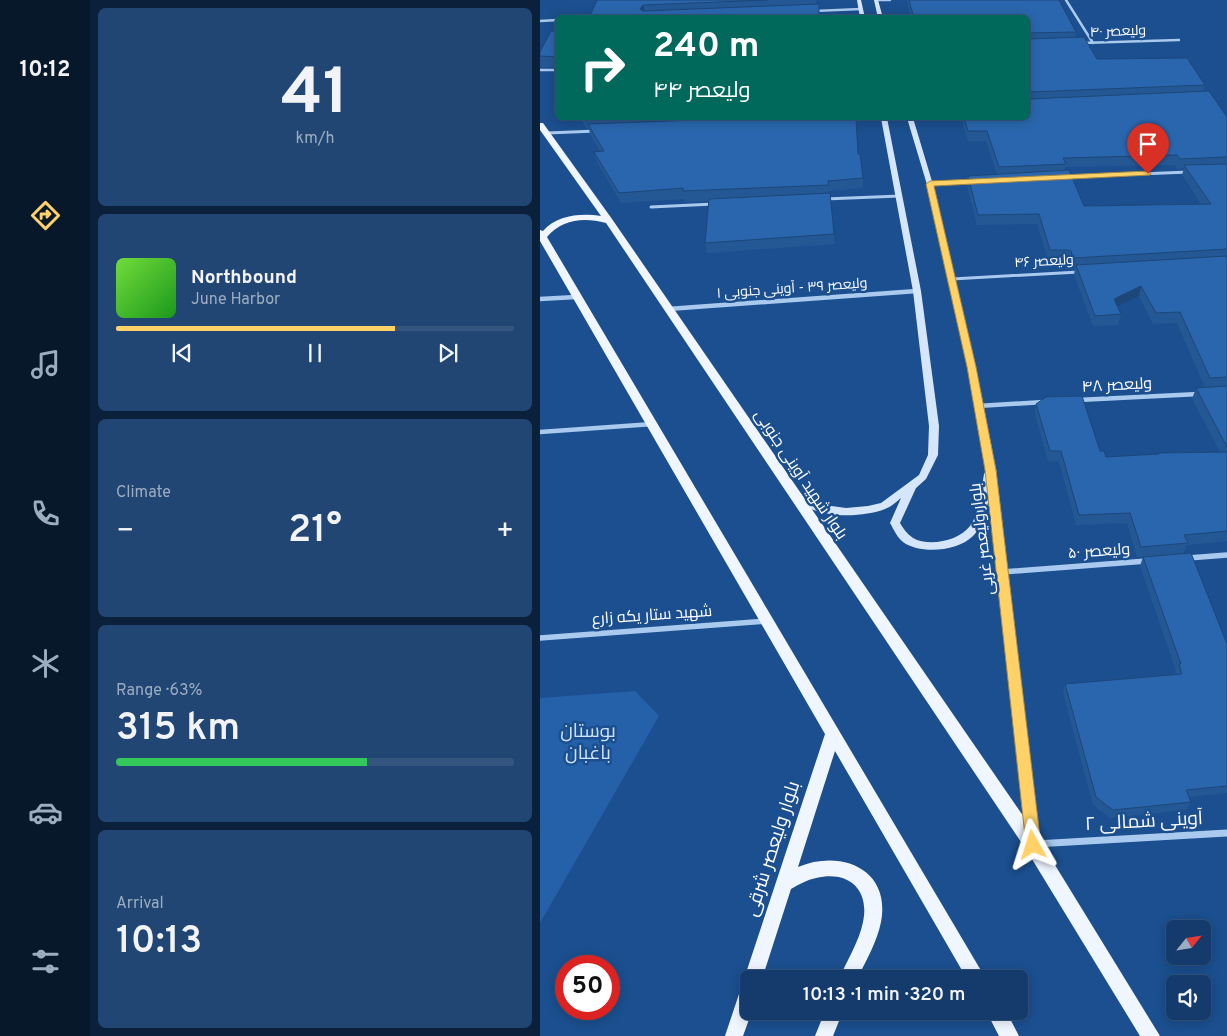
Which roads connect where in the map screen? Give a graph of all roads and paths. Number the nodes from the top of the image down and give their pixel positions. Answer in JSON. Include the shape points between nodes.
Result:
{"nodes":[{"id":1,"x":859,"y":0,"type":"edge"},
{"id":2,"x":876,"y":0,"type":"edge"},
{"id":3,"x":890,"y":0,"type":"edge"},
{"id":4,"x":1066,"y":0,"type":"edge"},
{"id":5,"x":861,"y":9,"type":"junction"},
{"id":6,"x":812,"y":11,"type":"edge"},
{"id":7,"x":862,"y":15,"type":"edge"},
{"id":8,"x":881,"y":15,"type":"edge"},
{"id":9,"x":555,"y":20,"type":"edge"},
{"id":10,"x":540,"y":21,"type":"edge"},
{"id":11,"x":1179,"y":40,"type":"dead end"},
{"id":12,"x":1093,"y":43,"type":"junction"},
{"id":13,"x":1074,"y":44,"type":"edge"},
{"id":14,"x":540,"y":70,"type":"edge"},
{"id":15,"x":555,"y":70,"type":"edge"},
{"id":16,"x":884,"y":120,"type":"edge"},
{"id":17,"x":911,"y":120,"type":"edge"},
{"id":18,"x":543,"y":129,"type":"edge"},
{"id":19,"x":605,"y":131,"type":"edge"},
{"id":20,"x":1197,"y":171,"type":"edge"},
{"id":21,"x":1058,"y":178,"type":"edge"},
{"id":22,"x":979,"y":181,"type":"edge"},
{"id":23,"x":930,"y":184,"type":"junction"},
{"id":24,"x":900,"y":196,"type":"junction"},
{"id":25,"x":820,"y":200,"type":"edge"},
{"id":26,"x":721,"y":204,"type":"edge"},
{"id":27,"x":651,"y":207,"type":"edge"},
{"id":28,"x":609,"y":221,"type":"junction"},
{"id":29,"x":541,"y":235,"type":"edge"},
{"id":30,"x":1090,"y":271,"type":"edge"},
{"id":31,"x":952,"y":279,"type":"junction"},
{"id":32,"x":917,"y":291,"type":"junction"},
{"id":33,"x":576,"y":297,"type":"junction"},
{"id":34,"x":540,"y":299,"type":"edge"},
{"id":35,"x":668,"y":310,"type":"junction"},
{"id":36,"x":1207,"y":393,"type":"edge"},
{"id":37,"x":1067,"y":401,"type":"edge"},
{"id":38,"x":1047,"y":402,"type":"edge"},
{"id":39,"x":978,"y":406,"type":"junction"},
{"id":40,"x":653,"y":424,"type":"junction"},
{"id":41,"x":540,"y":432,"type":"edge"},
{"id":42,"x":991,"y":470,"type":"junction"},
{"id":43,"x":912,"y":487,"type":"junction"},
{"id":44,"x":793,"y":492,"type":"junction"},
{"id":45,"x":1227,"y":555,"type":"edge"},
{"id":46,"x":1178,"y":559,"type":"edge"},
{"id":47,"x":1149,"y":561,"type":"edge"},
{"id":48,"x":1003,"y":572,"type":"junction"},
{"id":49,"x":767,"y":621,"type":"junction"},
{"id":50,"x":540,"y":638,"type":"edge"},
{"id":51,"x":834,"y":733,"type":"junction"},
{"id":52,"x":1227,"y":833,"type":"edge"},
{"id":53,"x":1033,"y":845,"type":"junction"},
{"id":54,"x":784,"y":884,"type":"junction"},
{"id":55,"x":756,"y":970,"type":"edge"},
{"id":56,"x":852,"y":970,"type":"edge"},
{"id":57,"x":972,"y":970,"type":"edge"},
{"id":58,"x":740,"y":1018,"type":"edge"},
{"id":59,"x":830,"y":1020,"type":"edge"},
{"id":60,"x":1001,"y":1020,"type":"edge"},
{"id":61,"x":734,"y":1036,"type":"edge"},
{"id":62,"x":824,"y":1036,"type":"edge"},
{"id":63,"x":1010,"y":1036,"type":"edge"},
{"id":64,"x":1152,"y":1036,"type":"edge"}],
"edges":[{"from":1,"to":5,"type":"main road"},
{"from":2,"to":3,"type":"street"},
{"from":2,"to":8,"type":"main road"},
{"from":4,"to":12,"type":"street"},
{"from":5,"to":6,"type":"street"},
{"from":5,"to":7,"type":"main road"},
{"from":9,"to":10,"type":"street"},
{"from":11,"to":12,"type":"street","name":"ولیعصر ۴۰"},
{"from":12,"to":13,"type":"street","name":"ولیعصر ۴۰"},
{"from":14,"to":15,"type":"street"},
{"from":16,"to":24,"type":"main road"},
{"from":17,"to":23,"type":"main road","name":"بلوار ولیعصر غربی"},
{"from":18,"to":19,"type":"street"},
{"from":18,"to":28,"type":"main road","name":"بلوار شهید آوینی جنوبی"},
{"from":20,"to":21,"type":"street"},
{"from":22,"to":23,"type":"street"},
{"from":23,"to":31,"type":"main road","name":"بلوار ولیعصر غربی"},
{"from":24,"to":25,"type":"street"},
{"from":24,"to":32,"type":"main road"},
{"from":26,"to":27,"type":"street"},
{"from":28,"to":29,"type":"main road","via":[[577,217],[554,224]]},
{"from":28,"to":35,"type":"main road","name":"بلوار شهید آوینی جنوبی"},
{"from":29,"to":33,"type":"main road"},
{"from":30,"to":31,"type":"street","name":"ولیعصر ۴۶"},
{"from":31,"to":39,"type":"main road","name":"بلوار ولیعصر غربی"},
{"from":32,"to":35,"type":"street","name":"ولیعصر ۳۹ - آوینی جنوبی ۱"},
{"from":32,"to":43,"type":"main road","via":[[934,426],[933,455],[923,477]]},
{"from":33,"to":34,"type":"street"},
{"from":33,"to":40,"type":"main road"},
{"from":35,"to":44,"type":"main road","name":"بلوار شهید آوینی جنوبی"},
{"from":36,"to":37,"type":"street","name":"ولیعصر ۴۸"},
{"from":38,"to":39,"type":"street"},
{"from":39,"to":42,"type":"main road","name":"بلوار ولیعصر غربی"},
{"from":40,"to":41,"type":"street"},
{"from":40,"to":49,"type":"main road"},
{"from":42,"to":43,"type":"main road","via":[[977,522],[969,534],[946,543],[928,545],[911,541],[901,533],[895,523]]},
{"from":42,"to":48,"type":"main road","name":"بلوار ولیعصر غربی"},
{"from":43,"to":44,"type":"main road","via":[[884,506],[846,512],[814,507]]},
{"from":44,"to":53,"type":"main road","name":"بلوار شهید آوینی جنوبی"},
{"from":45,"to":46,"type":"street"},
{"from":47,"to":48,"type":"street","name":"ولیعصر ۵۰"},
{"from":48,"to":53,"type":"main road","name":"بلوار ولیعصر غربی"},
{"from":49,"to":50,"type":"street","name":"شهید ستار یکه زارع"},
{"from":49,"to":51,"type":"main road"},
{"from":51,"to":54,"type":"main road","name":"بلوار ولیعصر شرقی"},
{"from":51,"to":57,"type":"main road"},
{"from":52,"to":53,"type":"street","name":"آوینی شمالی ۲"},
{"from":53,"to":64,"type":"main road","name":"بلوار شهید آوینی جنوبی"},
{"from":54,"to":55,"type":"main road","name":"بلوار ولیعصر شرقی"},
{"from":54,"to":56,"type":"main road","via":[[807,872],[824,868],[846,870],[865,880],[873,901],[872,922]]},
{"from":58,"to":61,"type":"main road"},
{"from":59,"to":62,"type":"main road"},
{"from":60,"to":63,"type":"main road"}]}
